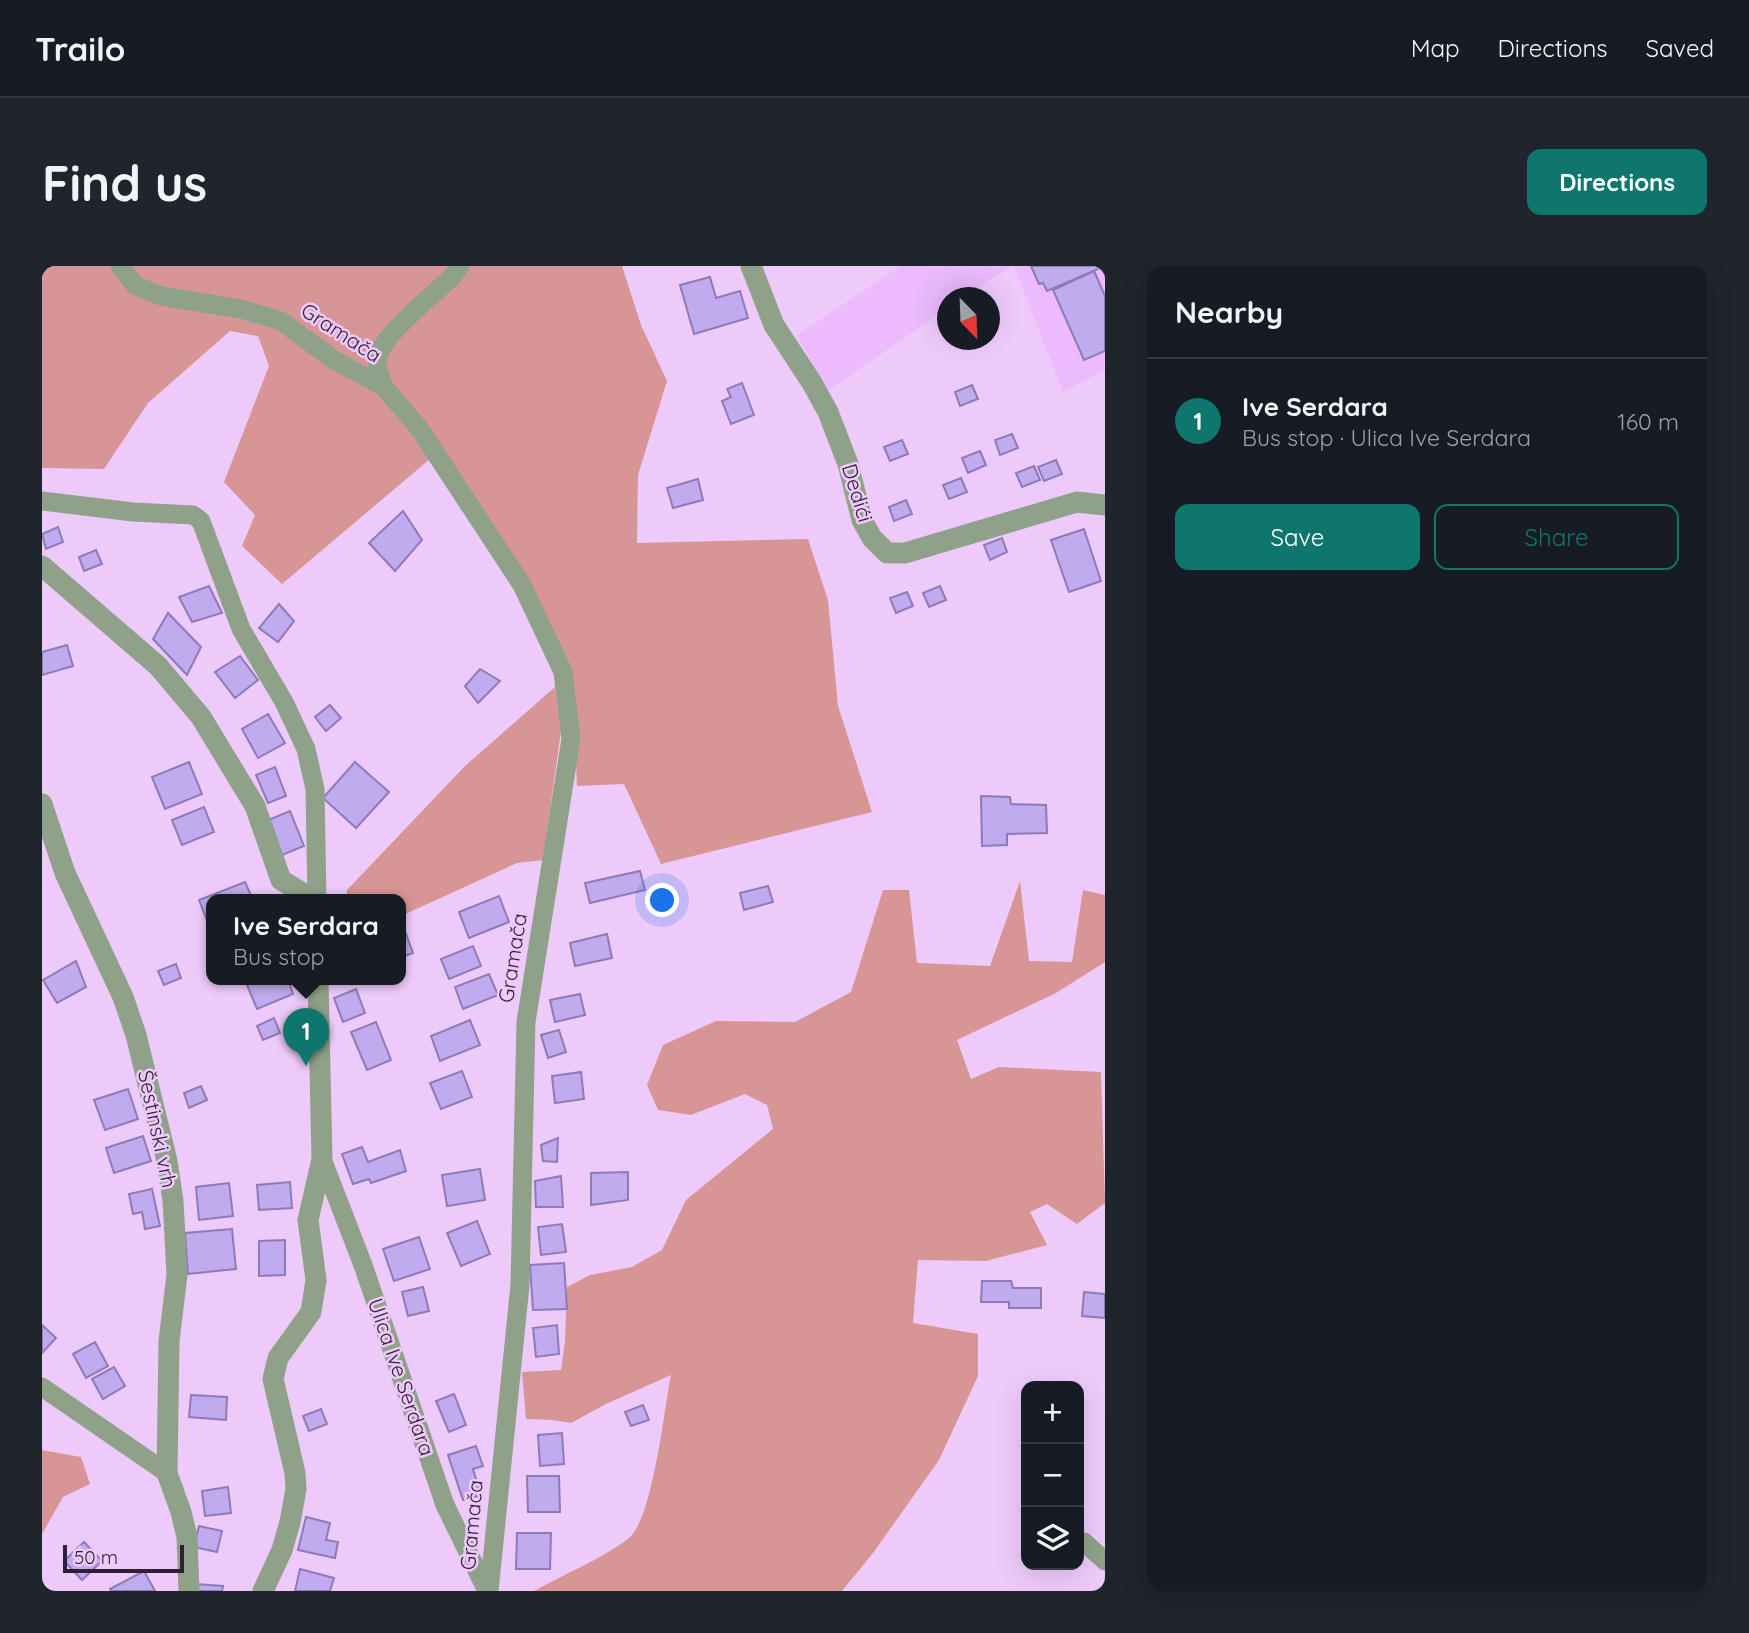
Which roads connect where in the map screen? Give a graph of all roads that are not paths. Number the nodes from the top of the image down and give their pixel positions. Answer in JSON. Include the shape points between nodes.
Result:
{"nodes":[{"id":1,"x":120,"y":266,"type":"edge"},
{"id":2,"x":460,"y":266,"type":"edge"},
{"id":3,"x":751,"y":266,"type":"edge"},
{"id":4,"x":384,"y":387,"type":"junction"},
{"id":5,"x":42,"y":500,"type":"edge"},
{"id":6,"x":1105,"y":505,"type":"edge"},
{"id":7,"x":42,"y":566,"type":"edge"},
{"id":8,"x":42,"y":804,"type":"edge"},
{"id":9,"x":305,"y":894,"type":"edge"},
{"id":10,"x":315,"y":894,"type":"edge"},
{"id":11,"x":318,"y":985,"type":"edge"},
{"id":12,"x":322,"y":1159,"type":"junction"},
{"id":13,"x":42,"y":1387,"type":"edge"},
{"id":14,"x":167,"y":1473,"type":"junction"},
{"id":15,"x":1084,"y":1542,"type":"dead end"},
{"id":16,"x":1105,"y":1561,"type":"edge"},
{"id":17,"x":189,"y":1591,"type":"edge"},
{"id":18,"x":263,"y":1591,"type":"edge"},
{"id":19,"x":488,"y":1591,"type":"edge"}],
"edges":[{"from":1,"to":4,"type":"street","name":"Gramača","via":[[135,285],[161,296],[241,309],[281,321],[334,360]]},
{"from":2,"to":4,"type":"street","name":"Gramača","via":[[391,334],[379,353],[377,368]]},
{"from":3,"to":6,"type":"street","name":"Dedići","via":[[774,326],[828,412],[862,520],[887,553],[905,554],[1077,502]]},
{"from":4,"to":19,"type":"street","name":"Gramača","via":[[419,428],[522,585],[563,672],[571,739],[526,1022],[520,1286]]},
{"from":5,"to":10,"type":"street","via":[[193,515],[201,521],[241,629],[306,749],[315,789]]},
{"from":7,"to":9,"type":"street","via":[[158,666],[184,695],[255,806],[281,880]]},
{"from":8,"to":14,"type":"street","name":"Šestinski vrh","via":[[65,873],[136,1035],[167,1161],[177,1275],[169,1340]]},
{"from":11,"to":12,"type":"street","name":"Ulica Ive Serdara"},
{"from":12,"to":18,"type":"street","name":"Ulica Ive Serdara","via":[[308,1220],[314,1299],[311,1312],[278,1358],[273,1379],[296,1489],[282,1550]]},
{"from":12,"to":19,"type":"street","name":"Ulica Ive Serdara","via":[[445,1505]]},
{"from":13,"to":14,"type":"street"},
{"from":14,"to":17,"type":"street","name":"Šestinski vrh","via":[[187,1537]]},
{"from":15,"to":16,"type":"street"}]}
